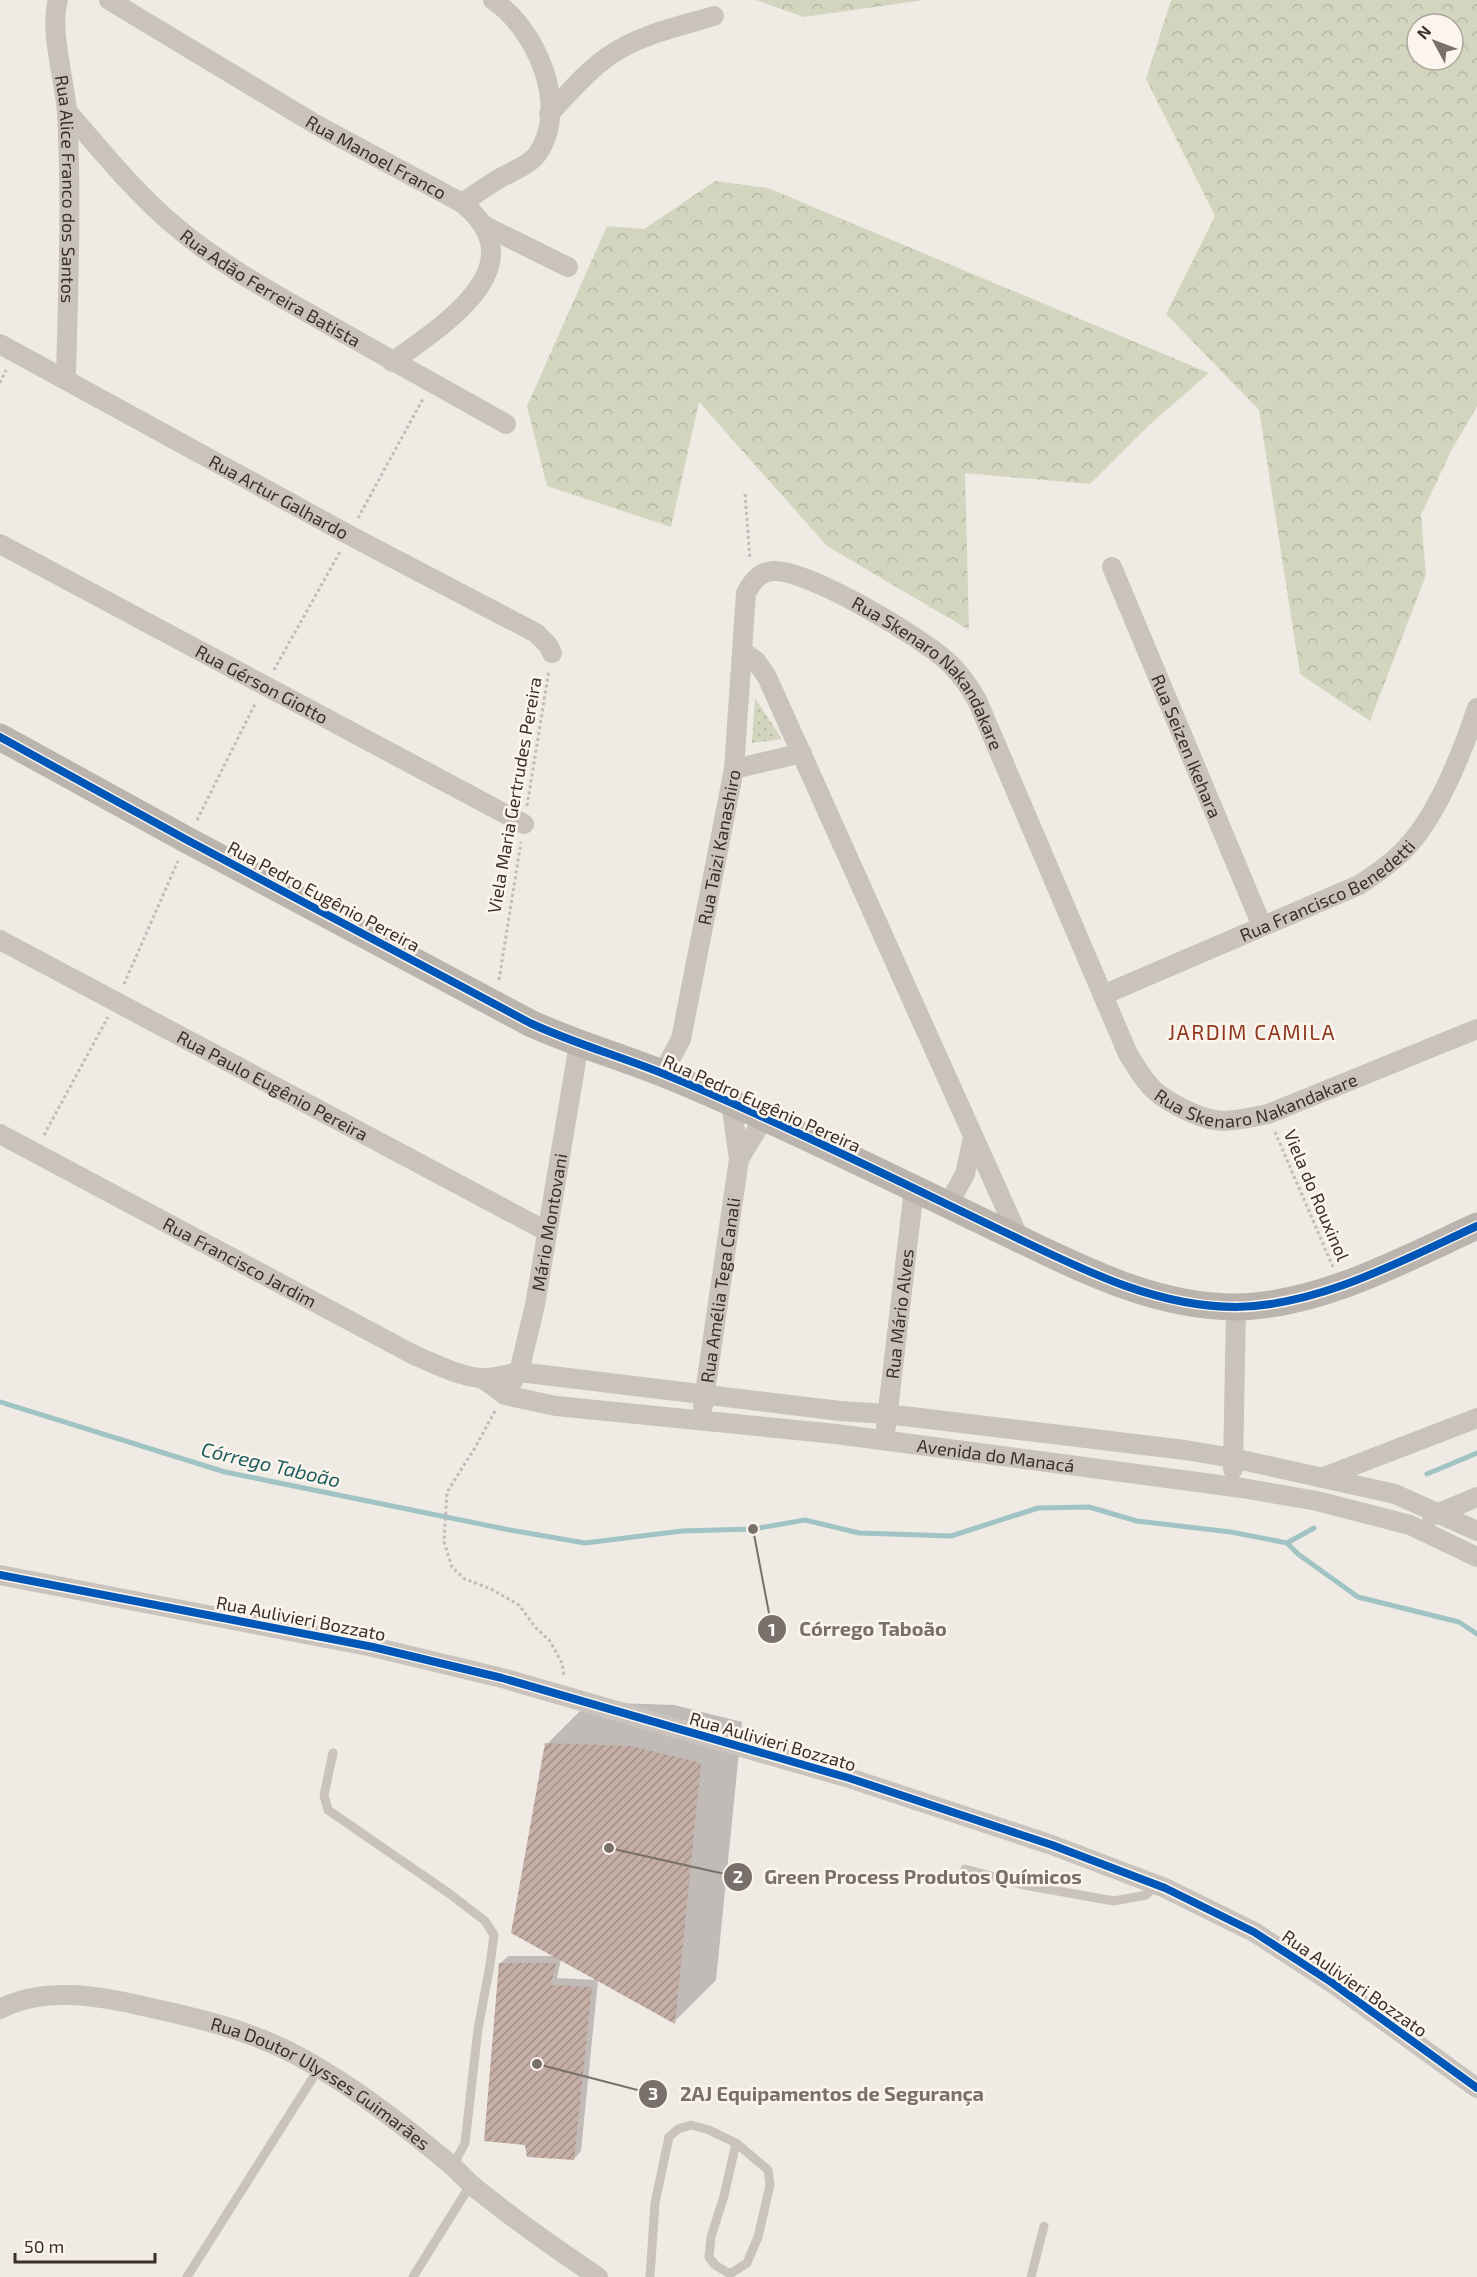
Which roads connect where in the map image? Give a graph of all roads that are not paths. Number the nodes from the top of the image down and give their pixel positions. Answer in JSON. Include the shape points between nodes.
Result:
{"nodes":[{"id":1,"x":58,"y":0,"type":"edge"},
{"id":2,"x":109,"y":0,"type":"edge"},
{"id":3,"x":493,"y":0,"type":"edge"},
{"id":4,"x":714,"y":16,"type":"dead end"},
{"id":5,"x":67,"y":111,"type":"junction"},
{"id":6,"x":549,"y":114,"type":"junction"},
{"id":7,"x":462,"y":203,"type":"junction"},
{"id":8,"x":485,"y":226,"type":"junction"},
{"id":9,"x":568,"y":267,"type":"dead end"},
{"id":10,"x":0,"y":344,"type":"edge"},
{"id":11,"x":392,"y":362,"type":"junction"},
{"id":12,"x":66,"y":378,"type":"junction"},
{"id":13,"x":506,"y":424,"type":"dead end"},
{"id":14,"x":0,"y":544,"type":"edge"},
{"id":15,"x":1112,"y":567,"type":"dead end"},
{"id":16,"x":743,"y":652,"type":"junction"},
{"id":17,"x":552,"y":653,"type":"road end"},
{"id":18,"x":1477,"y":708,"type":"edge"},
{"id":19,"x":0,"y":736,"type":"edge"},
{"id":20,"x":802,"y":753,"type":"junction"},
{"id":21,"x":735,"y":769,"type":"junction"},
{"id":22,"x":524,"y":824,"type":"road end"},
{"id":23,"x":1262,"y":926,"type":"junction"},
{"id":24,"x":0,"y":940,"type":"edge"},
{"id":25,"x":1103,"y":995,"type":"junction"},
{"id":26,"x":1477,"y":1029,"type":"edge"},
{"id":27,"x":681,"y":1039,"type":"junction"},
{"id":28,"x":579,"y":1044,"type":"junction"},
{"id":29,"x":663,"y":1073,"type":"junction"},
{"id":30,"x":689,"y":1084,"type":"junction"},
{"id":31,"x":731,"y":1102,"type":"junction"},
{"id":32,"x":765,"y":1118,"type":"junction"},
{"id":33,"x":0,"y":1134,"type":"edge"},
{"id":34,"x":972,"y":1138,"type":"junction"},
{"id":35,"x":739,"y":1159,"type":"junction"},
{"id":36,"x":914,"y":1189,"type":"junction"},
{"id":37,"x":948,"y":1205,"type":"junction"},
{"id":38,"x":1477,"y":1226,"type":"edge"},
{"id":39,"x":546,"y":1231,"type":"junction"},
{"id":40,"x":1019,"y":1238,"type":"junction"},
{"id":41,"x":1236,"y":1307,"type":"junction"},
{"id":42,"x":519,"y":1372,"type":"junction"},
{"id":43,"x":483,"y":1378,"type":"junction"},
{"id":44,"x":505,"y":1395,"type":"junction"},
{"id":45,"x":705,"y":1395,"type":"junction"},
{"id":46,"x":887,"y":1414,"type":"junction"},
{"id":47,"x":1477,"y":1418,"type":"edge"},
{"id":48,"x":701,"y":1420,"type":"junction"},
{"id":49,"x":885,"y":1440,"type":"junction"},
{"id":50,"x":1387,"y":1454,"type":"junction"},
{"id":51,"x":1233,"y":1458,"type":"junction"},
{"id":52,"x":1324,"y":1477,"type":"junction"},
{"id":53,"x":1362,"y":1486,"type":"junction"},
{"id":54,"x":1232,"y":1487,"type":"junction"},
{"id":55,"x":1477,"y":1497,"type":"edge"},
{"id":56,"x":1439,"y":1513,"type":"junction"},
{"id":57,"x":1372,"y":1514,"type":"junction"},
{"id":58,"x":1410,"y":1525,"type":"junction"},
{"id":59,"x":1477,"y":1531,"type":"edge"},
{"id":60,"x":1477,"y":1557,"type":"edge"},
{"id":61,"x":0,"y":1575,"type":"edge"},
{"id":62,"x":333,"y":1753,"type":"dead end"},
{"id":63,"x":965,"y":1869,"type":"dead end"},
{"id":64,"x":1157,"y":1885,"type":"junction"},
{"id":65,"x":0,"y":2009,"type":"edge"},
{"id":66,"x":319,"y":2068,"type":"junction"},
{"id":67,"x":1477,"y":2088,"type":"edge"},
{"id":68,"x":736,"y":2143,"type":"junction"},
{"id":69,"x":453,"y":2166,"type":"junction"},
{"id":70,"x":471,"y":2184,"type":"junction"},
{"id":71,"x":1044,"y":2226,"type":"dead end"},
{"id":72,"x":187,"y":2277,"type":"edge"},
{"id":73,"x":413,"y":2277,"type":"edge"},
{"id":74,"x":598,"y":2277,"type":"edge"},
{"id":75,"x":650,"y":2277,"type":"edge"},
{"id":76,"x":1031,"y":2277,"type":"edge"}],
"edges":[{"from":1,"to":5,"type":"street","name":"Rua Alice Franco dos Santos","via":[[56,32]]},
{"from":2,"to":7,"type":"street","name":"Rua Manoel Franco","via":[[315,124]]},
{"from":3,"to":6,"type":"street","via":[[518,22],[531,41],[550,91]]},
{"from":4,"to":6,"type":"street","via":[[629,44],[605,58]]},
{"from":5,"to":11,"type":"street","name":"Rua Adão Ferreira Batista","via":[[174,226],[262,287]]},
{"from":5,"to":12,"type":"street","name":"Rua Alice Franco dos Santos"},
{"from":6,"to":7,"type":"street","via":[[546,138],[537,155]]},
{"from":7,"to":8,"type":"street","name":"Rua Manoel Franco"},
{"from":8,"to":9,"type":"street","name":"Rua Manoel Franco"},
{"from":8,"to":11,"type":"street","via":[[489,267],[474,297],[440,328]]},
{"from":10,"to":12,"type":"street","name":"Rua Artur Galhardo"},
{"from":11,"to":13,"type":"street","name":"Rua Adão Ferreira Batista"},
{"from":12,"to":17,"type":"street","name":"Rua Artur Galhardo","via":[[349,535],[536,633]]},
{"from":14,"to":22,"type":"street","name":"Rua Gérson Giotto"},
{"from":15,"to":23,"type":"street","name":"Rua Seizen Ikehara"},
{"from":16,"to":20,"type":"street","via":[[756,660],[767,677]]},
{"from":16,"to":21,"type":"street","name":"Rua Taizi Kanashiro"},
{"from":16,"to":25,"type":"street","name":"Rua Skenaro Nakandakare","via":[[745,603],[752,583],[771,571],[813,581],[888,621],[926,644],[964,679],[978,700]]},
{"from":18,"to":23,"type":"street","name":"Rua Francisco Benedetti","via":[[1432,813],[1407,847],[1359,885]]},
{"from":19,"to":28,"type":"street","name":"Rua Pedro Eugênio Pereira","via":[[495,1005]]},
{"from":20,"to":21,"type":"street"},
{"from":20,"to":34,"type":"street"},
{"from":21,"to":27,"type":"street","name":"Rua Taizi Kanashiro"},
{"from":23,"to":25,"type":"street","name":"Rua Francisco Benedetti"},
{"from":24,"to":39,"type":"street","name":"Rua Paulo Eugênio Pereira"},
{"from":25,"to":26,"type":"street","name":"Rua Skenaro Nakandakare","via":[[1128,1054],[1159,1095],[1203,1117],[1223,1121],[1268,1114]]},
{"from":27,"to":29,"type":"street","name":"Rua Taizi Kanashiro"},
{"from":27,"to":30,"type":"street","name":"Rua Taizi Kanashiro"},
{"from":28,"to":29,"type":"street","name":"Rua Pedro Eugênio Pereira"},
{"from":28,"to":39,"type":"street","name":"Mário Montovani"},
{"from":29,"to":30,"type":"street","name":"Rua Pedro Eugênio Pereira"},
{"from":30,"to":31,"type":"street","name":"Rua Pedro Eugênio Pereira"},
{"from":31,"to":32,"type":"street","name":"Rua Pedro Eugênio Pereira"},
{"from":31,"to":35,"type":"street","name":"Rua Amélia Tega Canali"},
{"from":32,"to":35,"type":"street","name":"Rua Amélia Tega Canali"},
{"from":32,"to":36,"type":"street","name":"Rua Pedro Eugênio Pereira"},
{"from":33,"to":43,"type":"street","name":"Rua Francisco Jardim","via":[[414,1355],[440,1367]]},
{"from":34,"to":37,"type":"street","via":[[965,1174]]},
{"from":34,"to":40,"type":"street"},
{"from":35,"to":45,"type":"street","name":"Rua Amélia Tega Canali"},
{"from":36,"to":37,"type":"street","name":"Rua Pedro Eugênio Pereira"},
{"from":36,"to":46,"type":"street","name":"Rua Mário Alves"},
{"from":37,"to":40,"type":"street","name":"Rua Pedro Eugênio Pereira"},
{"from":38,"to":41,"type":"street","name":"Rua Pedro Eugênio Pereira","via":[[1341,1287]]},
{"from":39,"to":42,"type":"street","name":"Mário Montovani","via":[[535,1305]]},
{"from":40,"to":41,"type":"street","name":"Rua Pedro Eugênio Pereira","via":[[1137,1291]]},
{"from":41,"to":51,"type":"street"},
{"from":42,"to":43,"type":"street","name":"Rua Francisco Jardim"},
{"from":42,"to":44,"type":"street","name":"Mário Montovani"},
{"from":42,"to":45,"type":"street","name":"Avenida do Manacá"},
{"from":43,"to":44,"type":"street","name":"Rua Francisco Jardim"},
{"from":44,"to":48,"type":"street","name":"Avenida do Manacá","via":[[556,1406]]},
{"from":45,"to":46,"type":"street","name":"Avenida do Manacá"},
{"from":45,"to":48,"type":"street","name":"Rua Amélia Tega Canali"},
{"from":46,"to":49,"type":"street","name":"Rua Mário Alves"},
{"from":46,"to":51,"type":"street","name":"Avenida do Manacá"},
{"from":47,"to":50,"type":"street"},
{"from":48,"to":49,"type":"street","name":"Avenida do Manacá"},
{"from":49,"to":54,"type":"street","name":"Avenida do Manacá"},
{"from":50,"to":52,"type":"street"},
{"from":50,"to":53,"type":"street"},
{"from":51,"to":52,"type":"street","name":"Avenida do Manacá"},
{"from":51,"to":54,"type":"street"},
{"from":52,"to":53,"type":"street","name":"Avenida do Manacá"},
{"from":53,"to":56,"type":"street","name":"Avenida do Manacá","via":[[1395,1494]]},
{"from":53,"to":57,"type":"street"},
{"from":54,"to":57,"type":"street","name":"Avenida do Manacá"},
{"from":55,"to":56,"type":"street"},
{"from":56,"to":58,"type":"street"},
{"from":56,"to":59,"type":"street","name":"Avenida do Manacá"},
{"from":57,"to":58,"type":"street","name":"Avenida do Manacá"},
{"from":58,"to":60,"type":"street","name":"Avenida do Manacá"},
{"from":61,"to":64,"type":"street","name":"Rua Aulivieri Bozzato","via":[[373,1647],[502,1678],[849,1779],[1052,1845]]},
{"from":62,"to":69,"type":"lane","via":[[324,1795],[328,1810],[450,1894],[485,1921],[494,1935],[465,2142]]},
{"from":63,"to":64,"type":"lane","via":[[1024,1885],[1114,1901],[1146,1895]]},
{"from":64,"to":67,"type":"street","name":"Rua Aulivieri Bozzato","via":[[1254,1932],[1331,1982]]},
{"from":65,"to":66,"type":"street","name":"Rua Doutor Ulysses Guimarães","via":[[48,1995],[106,1998],[192,2016],[251,2034]]},
{"from":66,"to":69,"type":"street","name":"Rua Doutor Ulysses Guimarães"},
{"from":66,"to":72,"type":"lane"},
{"from":68,"to":68,"type":"lane","via":[[768,2170],[770,2185],[758,2237],[747,2263],[730,2274],[709,2257]]},
{"from":68,"to":75,"type":"lane","via":[[691,2125],[669,2137],[655,2203]]},
{"from":69,"to":70,"type":"street","name":"Rua Doutor Ulysses Guimarães"},
{"from":70,"to":73,"type":"lane"},
{"from":70,"to":74,"type":"street","name":"Rua Doutor Ulysses Guimarães","via":[[540,2239]]},
{"from":71,"to":76,"type":"lane"}]}
